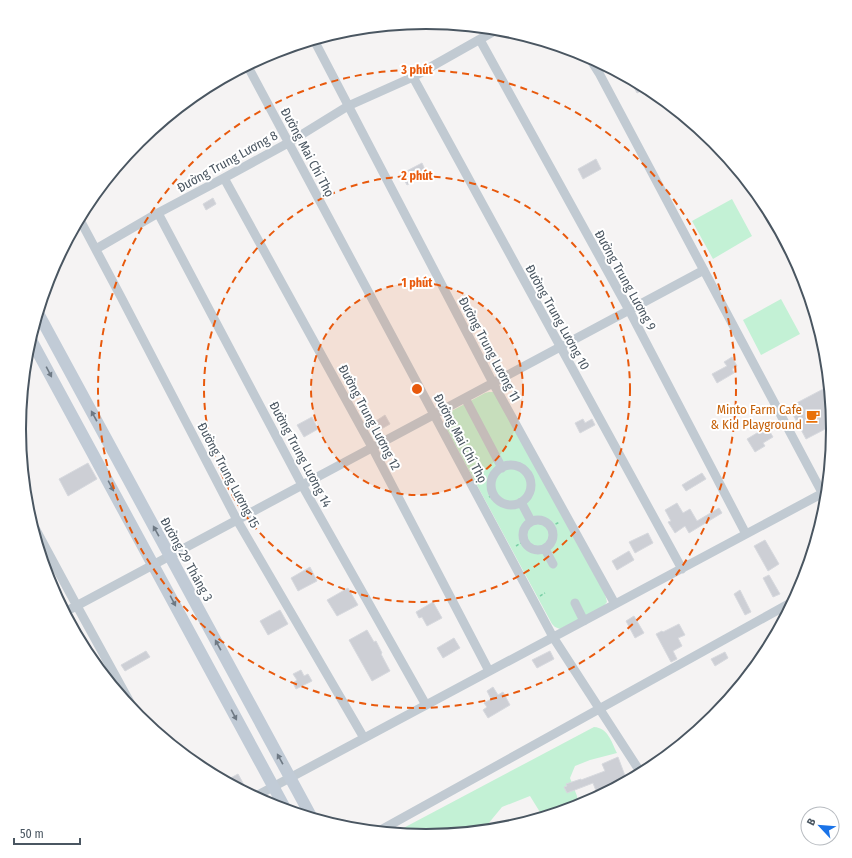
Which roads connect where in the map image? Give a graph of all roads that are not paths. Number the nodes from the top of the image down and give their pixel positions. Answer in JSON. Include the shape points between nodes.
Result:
{"nodes":[{"id":1,"x":489,"y":34,"type":"edge"},
{"id":2,"x":480,"y":40,"type":"junction"},
{"id":3,"x":316,"y":45,"type":"edge"},
{"id":4,"x":595,"y":66,"type":"edge"},
{"id":5,"x":250,"y":70,"type":"edge"},
{"id":6,"x":413,"y":77,"type":"junction"},
{"id":7,"x":348,"y":106,"type":"junction"},
{"id":8,"x":288,"y":143,"type":"junction"},
{"id":9,"x":224,"y":178,"type":"junction"},
{"id":10,"x":158,"y":213,"type":"junction"},
{"id":11,"x":83,"y":225,"type":"edge"},
{"id":12,"x":96,"y":250,"type":"junction"},
{"id":13,"x":704,"y":270,"type":"junction"},
{"id":14,"x":629,"y":310,"type":"junction"},
{"id":15,"x":42,"y":320,"type":"edge"},
{"id":16,"x":35,"y":347,"type":"edge"},
{"id":17,"x":560,"y":347,"type":"junction"},
{"id":18,"x":493,"y":383,"type":"junction"},
{"id":19,"x":465,"y":398,"type":"junction"},
{"id":20,"x":434,"y":415,"type":"junction"},
{"id":21,"x":372,"y":447,"type":"junction"},
{"id":22,"x":502,"y":468,"type":"junction"},
{"id":23,"x":302,"y":485,"type":"junction"},
{"id":24,"x":821,"y":491,"type":"edge"},
{"id":25,"x":820,"y":498,"type":"edge"},
{"id":26,"x":521,"y":502,"type":"junction"},
{"id":27,"x":237,"y":520,"type":"junction"},
{"id":28,"x":531,"y":521,"type":"junction"},
{"id":29,"x":746,"y":534,"type":"junction"},
{"id":30,"x":43,"y":542,"type":"edge"},
{"id":31,"x":545,"y":549,"type":"junction"},
{"id":32,"x":170,"y":556,"type":"junction"},
{"id":33,"x":554,"y":564,"type":"dead end"},
{"id":34,"x":153,"y":565,"type":"junction"},
{"id":35,"x":682,"y":569,"type":"junction"},
{"id":36,"x":574,"y":603,"type":"dead end"},
{"id":37,"x":615,"y":604,"type":"junction"},
{"id":38,"x":77,"y":606,"type":"junction"},
{"id":39,"x":785,"y":606,"type":"edge"},
{"id":40,"x":69,"y":610,"type":"edge"},
{"id":41,"x":584,"y":621,"type":"junction"},
{"id":42,"x":553,"y":637,"type":"junction"},
{"id":43,"x":489,"y":671,"type":"junction"},
{"id":44,"x":126,"y":694,"type":"edge"},
{"id":45,"x":426,"y":705,"type":"junction"},
{"id":46,"x":599,"y":709,"type":"junction"},
{"id":47,"x":364,"y":738,"type":"junction"},
{"id":48,"x":638,"y":768,"type":"edge"},
{"id":49,"x":290,"y":777,"type":"junction"},
{"id":50,"x":273,"y":787,"type":"junction"},
{"id":51,"x":261,"y":793,"type":"edge"},
{"id":52,"x":282,"y":802,"type":"edge"},
{"id":53,"x":308,"y":811,"type":"edge"},
{"id":54,"x":386,"y":827,"type":"edge"}],
"edges":[{"from":1,"to":2,"type":"street","name":"Đường Trung Lương 8"},
{"from":2,"to":6,"type":"street","name":"Đường Trung Lương 8"},
{"from":2,"to":14,"type":"street","name":"Đường Trung Lương 9"},
{"from":3,"to":7,"type":"street","name":"Đường Trung Lương 11"},
{"from":4,"to":13,"type":"street"},
{"from":5,"to":8,"type":"street","name":"Đường Mai Chí Thọ"},
{"from":6,"to":7,"type":"street","name":"Đường Trung Lương 8"},
{"from":6,"to":17,"type":"street","name":"Đường Trung Lương 10"},
{"from":7,"to":8,"type":"street","name":"Đường Trung Lương 8"},
{"from":7,"to":18,"type":"street","name":"Đường Trung Lương 11"},
{"from":8,"to":9,"type":"street","name":"Đường Trung Lương 8"},
{"from":8,"to":20,"type":"street","name":"Đường Mai Chí Thọ"},
{"from":9,"to":10,"type":"street","name":"Đường Trung Lương 8"},
{"from":9,"to":21,"type":"street","name":"Đường Trung Lương 12"},
{"from":10,"to":12,"type":"street","name":"Đường Trung Lương 8"},
{"from":10,"to":23,"type":"street","name":"Đường Trung Lương 14"},
{"from":11,"to":12,"type":"street","name":"Đường Trung Lương 15"},
{"from":12,"to":27,"type":"street","name":"Đường Trung Lương 15"},
{"from":13,"to":14,"type":"street"},
{"from":13,"to":24,"type":"street"},
{"from":14,"to":17,"type":"street"},
{"from":14,"to":29,"type":"street","name":"Đường Trung Lương 9"},
{"from":32,"to":15,"type":"street","name":"Đường 29 Tháng 3","one_way":true},
{"from":16,"to":34,"type":"street","one_way":true},
{"from":17,"to":18,"type":"street"},
{"from":17,"to":35,"type":"street","name":"Đường Trung Lương 10"},
{"from":18,"to":19,"type":"street"},
{"from":18,"to":37,"type":"street","name":"Đường Trung Lương 11"},
{"from":19,"to":20,"type":"street"},
{"from":19,"to":22,"type":"street"},
{"from":20,"to":21,"type":"street"},
{"from":20,"to":42,"type":"street","name":"Đường Mai Chí Thọ"},
{"from":21,"to":23,"type":"street"},
{"from":21,"to":43,"type":"street","name":"Đường Trung Lương 12"},
{"from":22,"to":26,"type":"street","via":[[519,467],[530,478],[531,490]]},
{"from":22,"to":26,"type":"street","via":[[494,475],[493,492],[504,504]]},
{"from":23,"to":27,"type":"street"},
{"from":23,"to":45,"type":"street","name":"Đường Trung Lương 14"},
{"from":25,"to":29,"type":"street"},
{"from":26,"to":28,"type":"street"},
{"from":27,"to":32,"type":"street"},
{"from":27,"to":47,"type":"street","name":"Đường Trung Lương 15"},
{"from":28,"to":31,"type":"street","via":[[523,530],[524,540],[532,549]]},
{"from":28,"to":31,"type":"street","via":[[541,519],[551,526],[553,539]]},
{"from":29,"to":35,"type":"street"},
{"from":30,"to":38,"type":"street"},
{"from":31,"to":33,"type":"street"},
{"from":32,"to":34,"type":"street"},
{"from":49,"to":32,"type":"street","name":"Đường 29 Tháng 3","one_way":true},
{"from":34,"to":38,"type":"street"},
{"from":34,"to":50,"type":"street","one_way":true},
{"from":35,"to":37,"type":"street"},
{"from":36,"to":41,"type":"street"},
{"from":37,"to":41,"type":"street"},
{"from":38,"to":40,"type":"street"},
{"from":38,"to":44,"type":"street"},
{"from":39,"to":46,"type":"street"},
{"from":41,"to":42,"type":"street"},
{"from":42,"to":43,"type":"street"},
{"from":42,"to":46,"type":"street","name":"Đường Mai Chí Thọ"},
{"from":43,"to":45,"type":"street"},
{"from":45,"to":47,"type":"street"},
{"from":46,"to":48,"type":"street","name":"Đường Mai Chí Thọ"},
{"from":46,"to":54,"type":"street"},
{"from":47,"to":49,"type":"street"},
{"from":49,"to":50,"type":"street"},
{"from":49,"to":53,"type":"street","name":"Đường 29 Tháng 3"},
{"from":50,"to":51,"type":"street"},
{"from":50,"to":52,"type":"street"}]}
